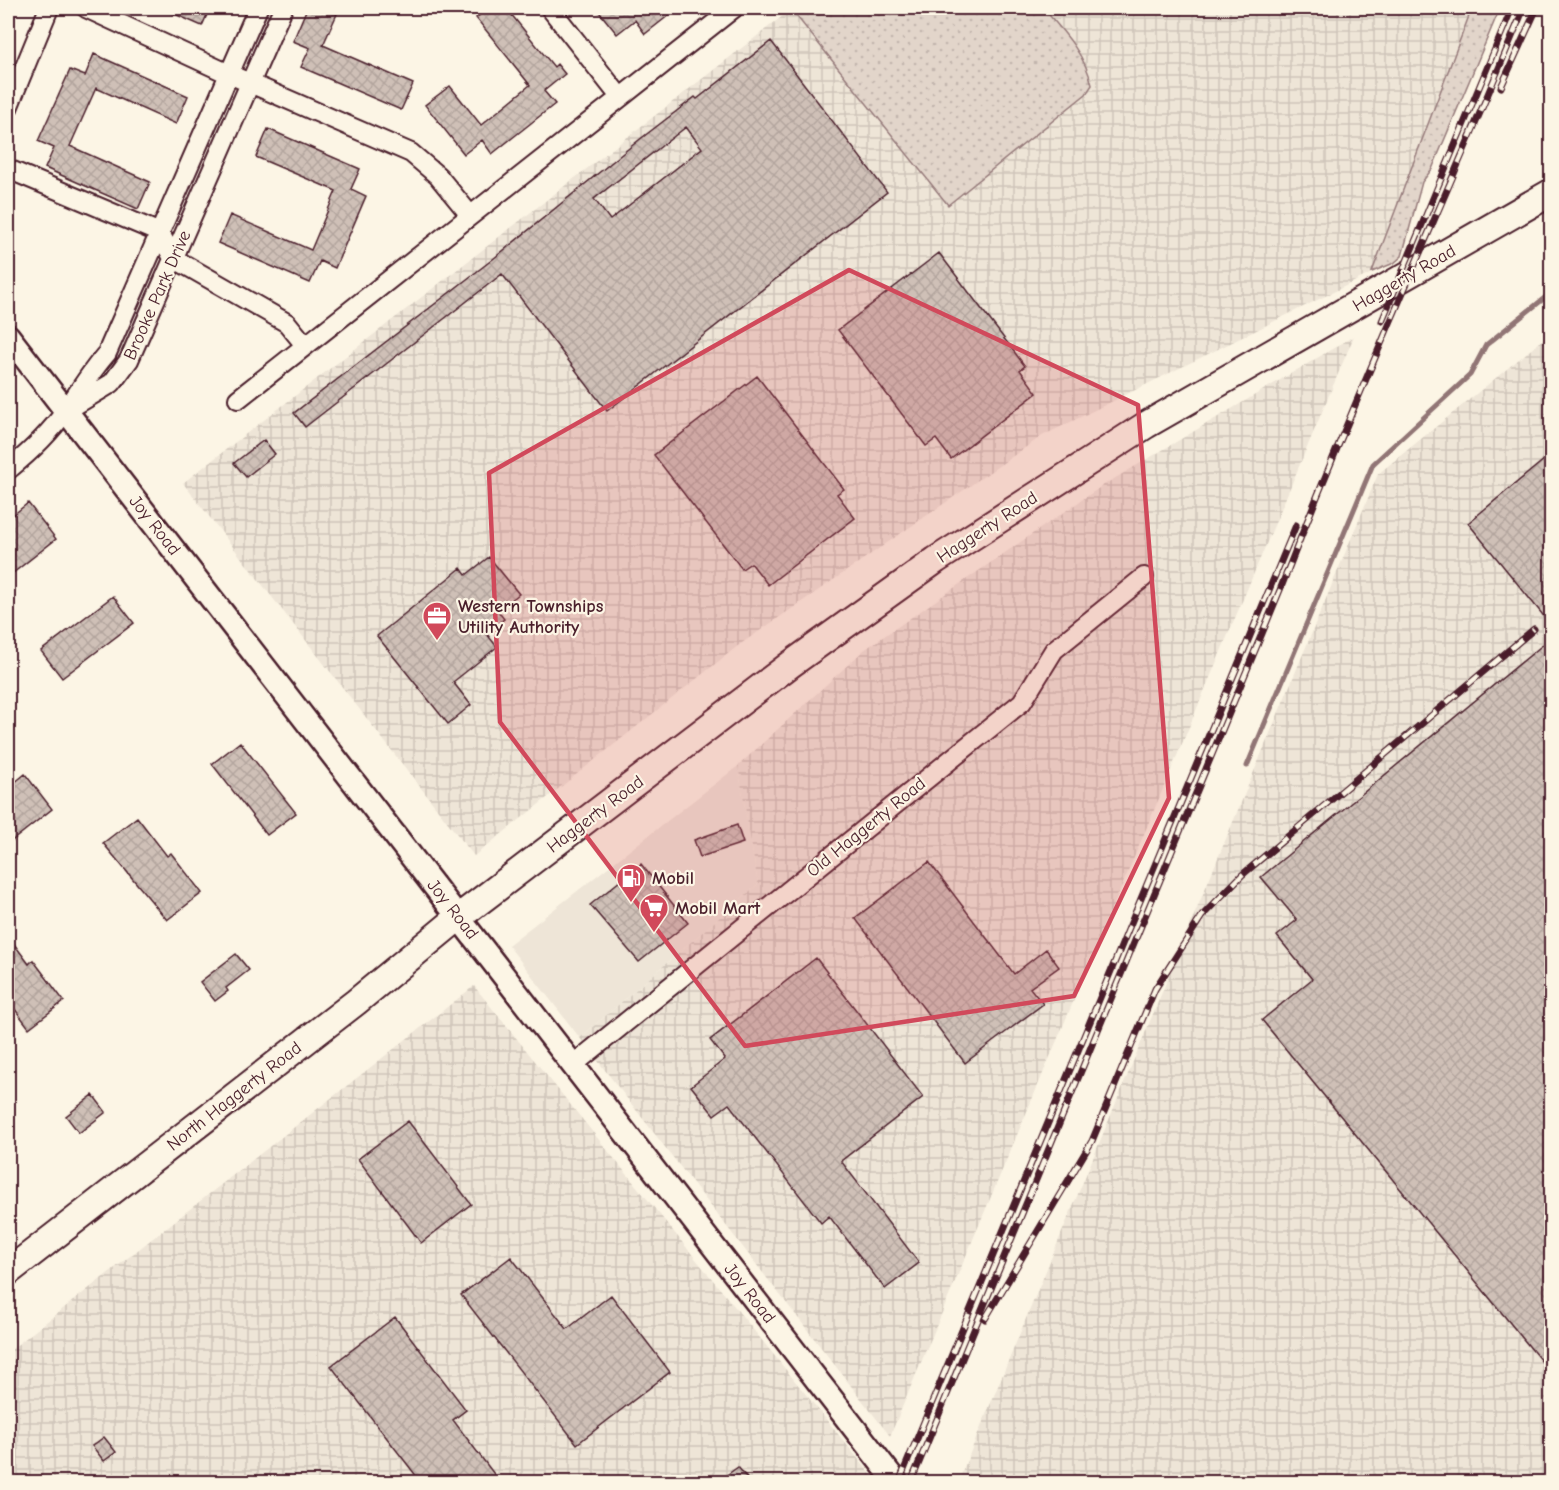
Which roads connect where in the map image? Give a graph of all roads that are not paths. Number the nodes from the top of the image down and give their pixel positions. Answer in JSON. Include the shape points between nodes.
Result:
{"nodes":[{"id":1,"x":49,"y":8,"type":"edge"},
{"id":2,"x":86,"y":8,"type":"edge"},
{"id":3,"x":258,"y":8,"type":"edge"},
{"id":4,"x":283,"y":8,"type":"edge"},
{"id":5,"x":550,"y":8,"type":"edge"},
{"id":6,"x":734,"y":8,"type":"edge"},
{"id":7,"x":229,"y":74,"type":"junction"},
{"id":8,"x":250,"y":83,"type":"junction"},
{"id":9,"x":620,"y":97,"type":"junction"},
{"id":10,"x":8,"y":108,"type":"edge"},
{"id":11,"x":8,"y":169,"type":"edge"},
{"id":12,"x":1551,"y":192,"type":"edge"},
{"id":13,"x":470,"y":216,"type":"junction"},
{"id":14,"x":159,"y":233,"type":"junction"},
{"id":15,"x":174,"y":258,"type":"junction"},
{"id":16,"x":8,"y":336,"type":"edge"},
{"id":17,"x":305,"y":345,"type":"junction"},
{"id":18,"x":238,"y":399,"type":"dead end"},
{"id":19,"x":66,"y":411,"type":"junction"},
{"id":20,"x":8,"y":470,"type":"edge"},
{"id":21,"x":1144,"y":577,"type":"dead end"},
{"id":22,"x":459,"y":917,"type":"junction"},
{"id":23,"x":573,"y":1065,"type":"junction"},
{"id":24,"x":8,"y":1272,"type":"edge"},
{"id":25,"x":896,"y":1482,"type":"edge"}],
"edges":[{"from":1,"to":10,"type":"street"},
{"from":2,"to":7,"type":"street"},
{"from":3,"to":7,"type":"street","name":"Brooke Park Drive"},
{"from":4,"to":8,"type":"street","name":"Brooke Park Drive"},
{"from":5,"to":9,"type":"street"},
{"from":6,"to":9,"type":"street"},
{"from":7,"to":8,"type":"street"},
{"from":7,"to":14,"type":"street","name":"Brooke Park Drive"},
{"from":8,"to":13,"type":"street","via":[[411,153],[438,176]]},
{"from":8,"to":15,"type":"street","name":"Brooke Park Drive"},
{"from":9,"to":13,"type":"street"},
{"from":11,"to":14,"type":"street"},
{"from":12,"to":22,"type":"main road","name":"Haggerty Road","via":[[1146,425],[991,523],[840,628]]},
{"from":13,"to":17,"type":"street"},
{"from":14,"to":15,"type":"street"},
{"from":14,"to":19,"type":"street","name":"Brooke Park Drive","via":[[107,353],[86,377]]},
{"from":15,"to":17,"type":"street","via":[[287,322]]},
{"from":15,"to":19,"type":"street","name":"Brooke Park Drive","via":[[129,360],[117,378]]},
{"from":16,"to":19,"type":"street","name":"Joy Road"},
{"from":17,"to":18,"type":"street"},
{"from":19,"to":20,"type":"street"},
{"from":19,"to":22,"type":"street","name":"Joy Road"},
{"from":21,"to":23,"type":"street","name":"Old Haggerty Road","via":[[1054,650],[1022,702]]},
{"from":22,"to":23,"type":"street","name":"Joy Road"},
{"from":22,"to":24,"type":"main road","name":"North Haggerty Road","via":[[356,1002]]},
{"from":23,"to":25,"type":"street","name":"Joy Road"}]}
